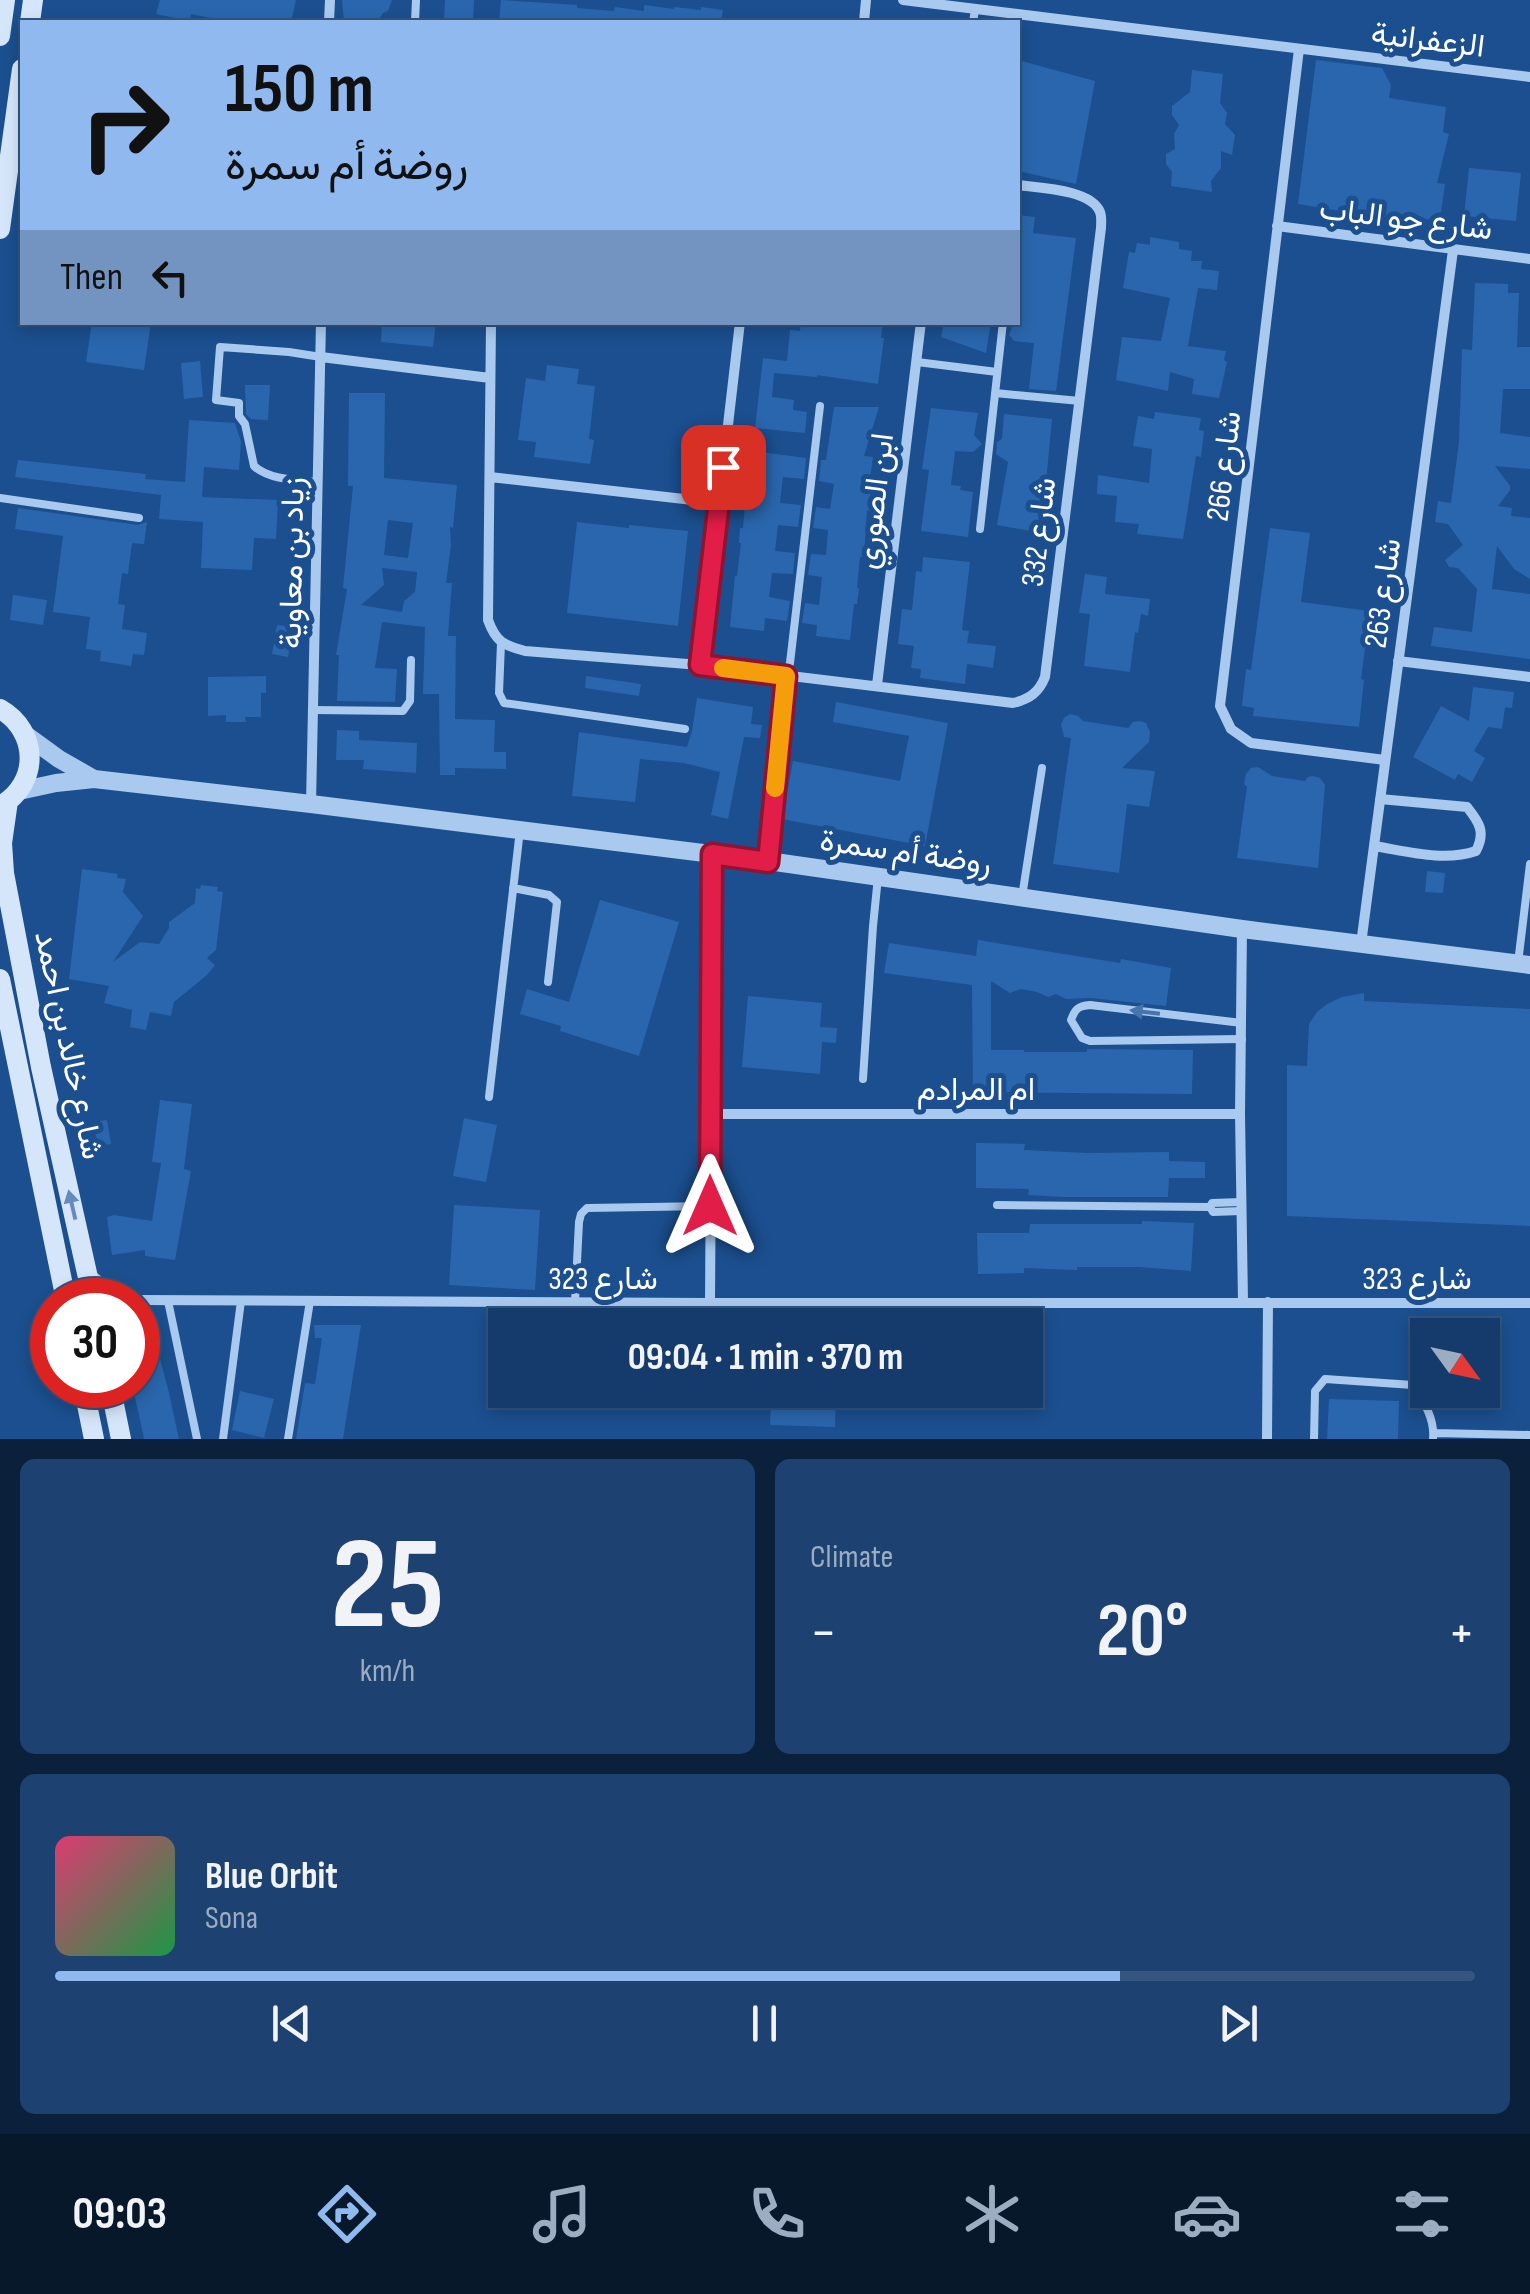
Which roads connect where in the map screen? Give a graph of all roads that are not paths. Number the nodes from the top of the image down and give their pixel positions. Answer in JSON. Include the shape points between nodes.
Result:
{"nodes":[{"id":1,"x":6,"y":0,"type":"edge"},
{"id":2,"x":903,"y":0,"type":"edge"},
{"id":3,"x":974,"y":16,"type":"edge"},
{"id":4,"x":1013,"y":20,"type":"edge"},
{"id":5,"x":1020,"y":21,"type":"edge"},
{"id":6,"x":0,"y":36,"type":"edge"},
{"id":7,"x":1299,"y":49,"type":"junction"},
{"id":8,"x":1530,"y":77,"type":"edge"},
{"id":9,"x":20,"y":84,"type":"edge"},
{"id":10,"x":1020,"y":185,"type":"edge"},
{"id":11,"x":1277,"y":226,"type":"junction"},
{"id":12,"x":0,"y":229,"type":"edge"},
{"id":13,"x":1453,"y":250,"type":"junction"},
{"id":14,"x":1530,"y":259,"type":"edge"},
{"id":15,"x":321,"y":325,"type":"edge"},
{"id":16,"x":491,"y":325,"type":"edge"},
{"id":17,"x":740,"y":325,"type":"edge"},
{"id":18,"x":921,"y":325,"type":"edge"},
{"id":19,"x":1002,"y":325,"type":"edge"},
{"id":20,"x":320,"y":357,"type":"junction"},
{"id":21,"x":917,"y":362,"type":"junction"},
{"id":22,"x":997,"y":372,"type":"junction"},
{"id":23,"x":490,"y":378,"type":"junction"},
{"id":24,"x":995,"y":393,"type":"junction"},
{"id":25,"x":1080,"y":401,"type":"junction"},
{"id":26,"x":820,"y":406,"type":"dead end"},
{"id":27,"x":490,"y":477,"type":"junction"},
{"id":28,"x":318,"y":482,"type":"junction"},
{"id":29,"x":0,"y":498,"type":"edge"},
{"id":30,"x":719,"y":504,"type":"junction"},
{"id":31,"x":139,"y":518,"type":"dead end"},
{"id":32,"x":980,"y":529,"type":"dead end"},
{"id":33,"x":502,"y":643,"type":"junction"},
{"id":34,"x":412,"y":660,"type":"dead end"},
{"id":35,"x":1398,"y":662,"type":"junction"},
{"id":36,"x":700,"y":665,"type":"junction"},
{"id":37,"x":786,"y":676,"type":"junction"},
{"id":38,"x":1530,"y":676,"type":"edge"},
{"id":39,"x":877,"y":685,"type":"junction"},
{"id":40,"x":1,"y":706,"type":"edge"},
{"id":41,"x":313,"y":710,"type":"junction"},
{"id":42,"x":685,"y":730,"type":"dead end"},
{"id":43,"x":26,"y":735,"type":"junction"},
{"id":44,"x":1385,"y":760,"type":"junction"},
{"id":45,"x":1042,"y":768,"type":"dead end"},
{"id":46,"x":94,"y":779,"type":"junction"},
{"id":47,"x":9,"y":799,"type":"edge"},
{"id":48,"x":1380,"y":799,"type":"junction"},
{"id":49,"x":311,"y":804,"type":"junction"},
{"id":50,"x":520,"y":830,"type":"junction"},
{"id":51,"x":1374,"y":846,"type":"junction"},
{"id":52,"x":712,"y":854,"type":"junction"},
{"id":53,"x":768,"y":862,"type":"junction"},
{"id":54,"x":1530,"y":864,"type":"edge"},
{"id":55,"x":878,"y":877,"type":"junction"},
{"id":56,"x":513,"y":888,"type":"junction"},
{"id":57,"x":1022,"y":898,"type":"junction"},
{"id":58,"x":1242,"y":929,"type":"junction"},
{"id":59,"x":1361,"y":944,"type":"junction"},
{"id":60,"x":1524,"y":964,"type":"edge"},
{"id":61,"x":0,"y":978,"type":"edge"},
{"id":62,"x":548,"y":982,"type":"dead end"},
{"id":63,"x":1242,"y":1023,"type":"junction"},
{"id":64,"x":1242,"y":1039,"type":"junction"},
{"id":65,"x":863,"y":1079,"type":"dead end"},
{"id":66,"x":489,"y":1097,"type":"dead end"},
{"id":67,"x":711,"y":1114,"type":"junction"},
{"id":68,"x":1240,"y":1114,"type":"junction"},
{"id":69,"x":998,"y":1205,"type":"dead end"},
{"id":70,"x":710,"y":1206,"type":"junction"},
{"id":71,"x":1241,"y":1206,"type":"junction"},
{"id":72,"x":88,"y":1271,"type":"junction"},
{"id":73,"x":61,"y":1278,"type":"edge"},
{"id":74,"x":89,"y":1278,"type":"edge"},
{"id":75,"x":96,"y":1278,"type":"edge"},
{"id":76,"x":160,"y":1301,"type":"edge"},
{"id":77,"x":168,"y":1301,"type":"junction"},
{"id":78,"x":241,"y":1301,"type":"junction"},
{"id":79,"x":310,"y":1301,"type":"junction"},
{"id":80,"x":575,"y":1302,"type":"junction"},
{"id":81,"x":1243,"y":1302,"type":"junction"},
{"id":82,"x":1268,"y":1302,"type":"junction"},
{"id":83,"x":710,"y":1303,"type":"junction"},
{"id":84,"x":1530,"y":1303,"type":"edge"},
{"id":85,"x":88,"y":1408,"type":"edge"},
{"id":86,"x":115,"y":1408,"type":"edge"},
{"id":87,"x":1530,"y":1435,"type":"edge"},
{"id":88,"x":1433,"y":1436,"type":"edge"},
{"id":89,"x":94,"y":1439,"type":"edge"},
{"id":90,"x":122,"y":1439,"type":"edge"},
{"id":91,"x":198,"y":1439,"type":"edge"},
{"id":92,"x":223,"y":1439,"type":"edge"},
{"id":93,"x":288,"y":1439,"type":"edge"},
{"id":94,"x":1267,"y":1439,"type":"edge"},
{"id":95,"x":1314,"y":1439,"type":"edge"}],
"edges":[{"from":1,"to":6,"type":"main road"},
{"from":2,"to":3,"type":"street","name":"الزعفرانية"},
{"from":3,"to":4,"type":"street","name":"الزعفرانية"},
{"from":5,"to":7,"type":"street","name":"الزعفرانية"},
{"from":7,"to":8,"type":"street","name":"الزعفرانية"},
{"from":7,"to":11,"type":"street","name":"شارع 266"},
{"from":9,"to":12,"type":"main road"},
{"from":10,"to":25,"type":"street","name":"شارع 332","via":[[1072,193],[1100,212]]},
{"from":11,"to":13,"type":"street","name":"شارع جو الباب"},
{"from":11,"to":44,"type":"street","name":"شارع 266","via":[[1220,706],[1230,729],[1251,743]]},
{"from":13,"to":14,"type":"street","name":"شارع جو الباب"},
{"from":13,"to":35,"type":"street","name":"شارع 263"},
{"from":15,"to":20,"type":"street","name":"زياد بن معاوية"},
{"from":16,"to":23,"type":"street"},
{"from":17,"to":30,"type":"street"},
{"from":18,"to":21,"type":"street","name":"ابن الصوري"},
{"from":19,"to":22,"type":"lane"},
{"from":20,"to":23,"type":"street"},
{"from":20,"to":28,"type":"street","name":"زياد بن معاوية"},
{"from":20,"to":28,"type":"lane","via":[[220,346],[216,400],[239,403],[258,471]]},
{"from":21,"to":22,"type":"lane"},
{"from":21,"to":39,"type":"street","name":"ابن الصوري"},
{"from":22,"to":24,"type":"lane"},
{"from":23,"to":27,"type":"street"},
{"from":24,"to":25,"type":"lane"},
{"from":24,"to":32,"type":"lane"},
{"from":25,"to":39,"type":"street","name":"شارع 332","via":[[1042,686],[1014,702]]},
{"from":26,"to":37,"type":"lane"},
{"from":27,"to":30,"type":"street"},
{"from":27,"to":33,"type":"street","via":[[488,620]]},
{"from":28,"to":41,"type":"street","name":"زياد بن معاوية"},
{"from":29,"to":31,"type":"lane"},
{"from":30,"to":36,"type":"street"},
{"from":33,"to":36,"type":"street","name":"شارع 332","via":[[525,651]]},
{"from":33,"to":42,"type":"lane","via":[[504,703]]},
{"from":34,"to":41,"type":"lane","via":[[410,701],[403,712]]},
{"from":35,"to":38,"type":"street"},
{"from":35,"to":44,"type":"street","name":"شارع 263"},
{"from":36,"to":37,"type":"street","name":"شارع 332"},
{"from":37,"to":39,"type":"street","name":"شارع 332"},
{"from":37,"to":53,"type":"street"},
{"from":40,"to":43,"type":"main road"},
{"from":41,"to":49,"type":"street","name":"زياد بن معاوية"},
{"from":43,"to":46,"type":"street","name":"روضة أم سمرة"},
{"from":43,"to":47,"type":"main road","name":"شارع خالد بن احمد","via":[[30,764]]},
{"from":44,"to":48,"type":"street","name":"شارع 263"},
{"from":45,"to":57,"type":"lane"},
{"from":46,"to":47,"type":"street","name":"روضة أم سمرة"},
{"from":46,"to":49,"type":"street","name":"روضة أم سمرة"},
{"from":72,"to":47,"type":"main road","name":"شارع خالد بن احمد","one_way":true,"via":[[4,874]]},
{"from":48,"to":51,"type":"street","name":"شارع 263"},
{"from":48,"to":51,"type":"street","via":[[1467,807],[1482,832],[1476,851],[1464,855]]},
{"from":49,"to":50,"type":"street","name":"روضة أم سمرة"},
{"from":50,"to":52,"type":"street","name":"روضة أم سمرة"},
{"from":50,"to":56,"type":"lane"},
{"from":51,"to":59,"type":"street","name":"شارع 263"},
{"from":52,"to":53,"type":"street","name":"روضة أم سمرة"},
{"from":52,"to":67,"type":"street"},
{"from":53,"to":55,"type":"street","name":"روضة أم سمرة"},
{"from":54,"to":60,"type":"lane"},
{"from":55,"to":57,"type":"street","name":"روضة أم سمرة"},
{"from":55,"to":65,"type":"lane"},
{"from":56,"to":62,"type":"lane","via":[[557,902]]},
{"from":56,"to":66,"type":"lane"},
{"from":57,"to":58,"type":"street","name":"روضة أم سمرة"},
{"from":58,"to":59,"type":"street","name":"روضة أم سمرة"},
{"from":58,"to":63,"type":"street"},
{"from":59,"to":60,"type":"street","name":"روضة أم سمرة"},
{"from":61,"to":73,"type":"main road","name":"شارع خالد بن احمد"},
{"from":63,"to":64,"type":"street"},
{"from":63,"to":64,"type":"lane","one_way":true,"via":[[1090,1005],[1080,1006],[1071,1020],[1090,1041]]},
{"from":64,"to":68,"type":"street"},
{"from":67,"to":68,"type":"street","name":"ام المرادم"},
{"from":67,"to":70,"type":"street"},
{"from":68,"to":71,"type":"street"},
{"from":69,"to":71,"type":"lane","via":[[1213,1212]]},
{"from":70,"to":80,"type":"lane","via":[[587,1208],[579,1222]]},
{"from":70,"to":83,"type":"street"},
{"from":71,"to":81,"type":"street"},
{"from":72,"to":74,"type":"main road","name":"شارع خالد بن احمد"},
{"from":72,"to":75,"type":"street","name":"شارع 323"},
{"from":76,"to":77,"type":"street","name":"شارع 323"},
{"from":77,"to":78,"type":"street","name":"شارع 323"},
{"from":77,"to":91,"type":"lane"},
{"from":78,"to":79,"type":"street","name":"شارع 323"},
{"from":78,"to":92,"type":"lane"},
{"from":79,"to":80,"type":"street","name":"شارع 323"},
{"from":79,"to":93,"type":"lane"},
{"from":80,"to":83,"type":"street","name":"شارع 323"},
{"from":81,"to":82,"type":"street","name":"شارع 323"},
{"from":81,"to":83,"type":"street","name":"شارع 323"},
{"from":82,"to":84,"type":"street","name":"شارع 323"},
{"from":82,"to":94,"type":"street"},
{"from":85,"to":89,"type":"main road"},
{"from":86,"to":90,"type":"main road"},
{"from":87,"to":88,"type":"lane"},
{"from":88,"to":95,"type":"lane","via":[[1427,1406],[1413,1385],[1325,1379],[1316,1391]]}]}
